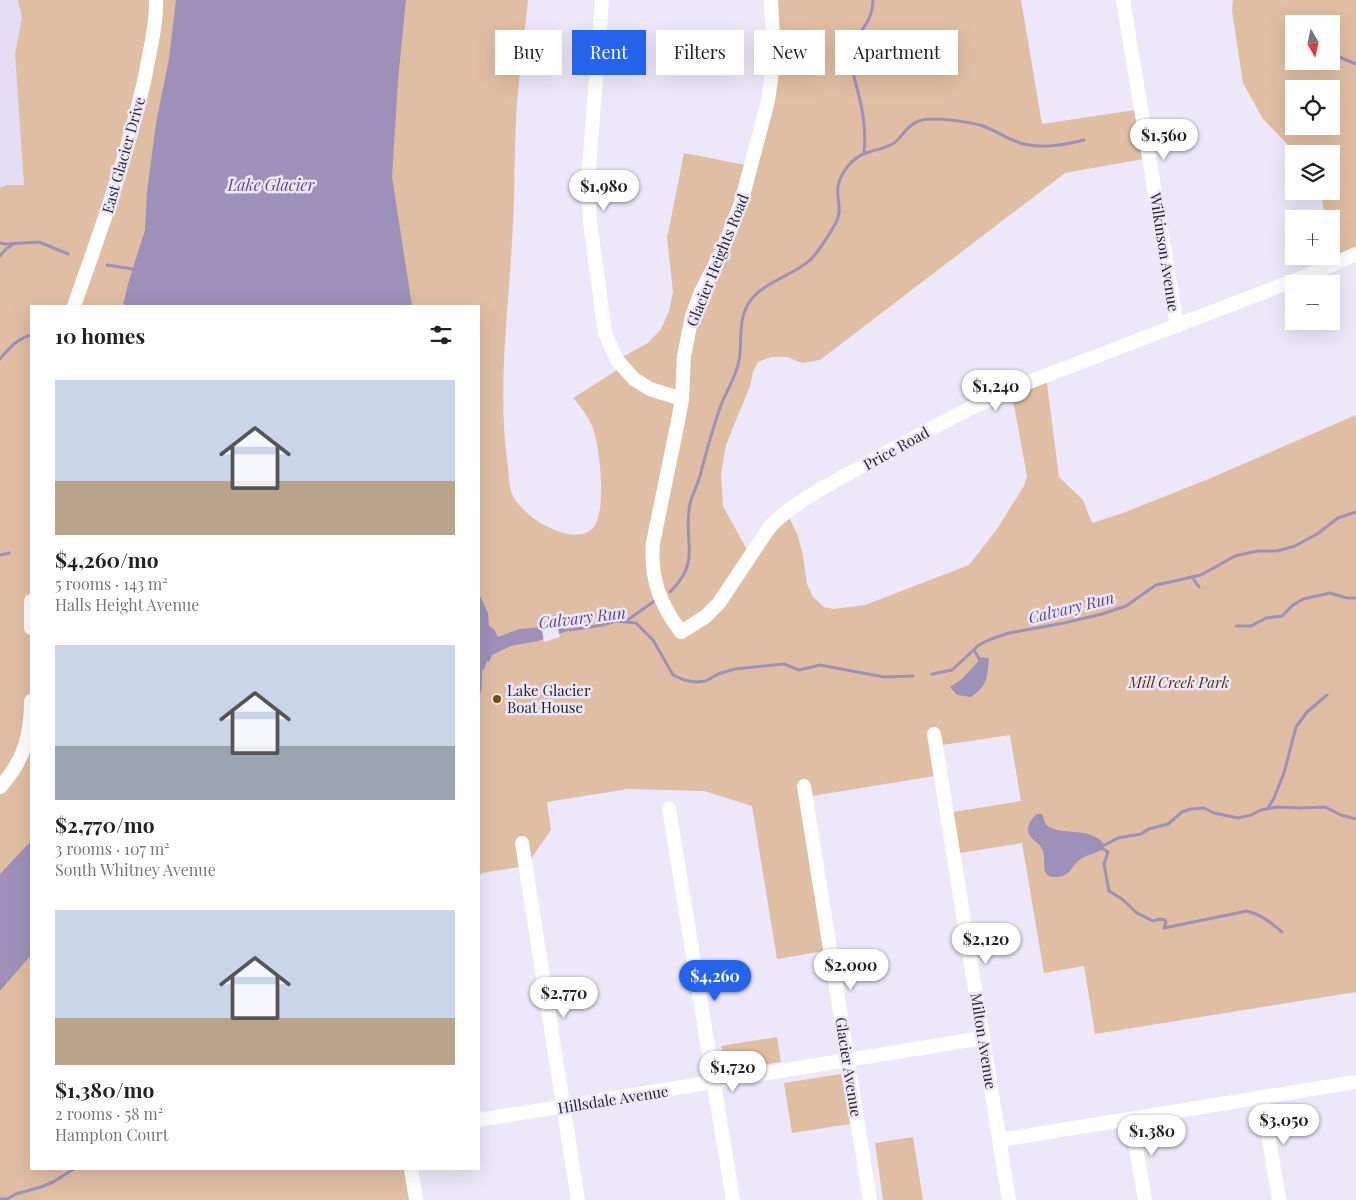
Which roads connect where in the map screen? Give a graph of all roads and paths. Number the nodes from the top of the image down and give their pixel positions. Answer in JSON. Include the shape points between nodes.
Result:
{"nodes":[{"id":1,"x":156,"y":0,"type":"edge"},
{"id":2,"x":602,"y":0,"type":"edge"},
{"id":3,"x":771,"y":0,"type":"edge"},
{"id":4,"x":1123,"y":0,"type":"edge"},
{"id":5,"x":1356,"y":254,"type":"edge"},
{"id":6,"x":74,"y":305,"type":"edge"},
{"id":7,"x":1177,"y":326,"type":"junction"},
{"id":8,"x":682,"y":399,"type":"junction"},
{"id":9,"x":681,"y":632,"type":"joint"},
{"id":10,"x":30,"y":715,"type":"edge"},
{"id":11,"x":934,"y":734,"type":"dead end"},
{"id":12,"x":0,"y":786,"type":"edge"},
{"id":13,"x":804,"y":786,"type":"dead end"},
{"id":14,"x":669,"y":809,"type":"dead end"},
{"id":15,"x":522,"y":843,"type":"dead end"},
{"id":16,"x":983,"y":1038,"type":"junction"},
{"id":17,"x":848,"y":1060,"type":"junction"},
{"id":18,"x":714,"y":1082,"type":"junction"},
{"id":19,"x":1356,"y":1082,"type":"edge"},
{"id":20,"x":1262,"y":1097,"type":"junction"},
{"id":21,"x":563,"y":1107,"type":"junction"},
{"id":22,"x":1132,"y":1119,"type":"junction"},
{"id":23,"x":480,"y":1120,"type":"edge"},
{"id":24,"x":1000,"y":1140,"type":"junction"},
{"id":25,"x":412,"y":1170,"type":"edge"},
{"id":26,"x":416,"y":1200,"type":"edge"},
{"id":27,"x":578,"y":1200,"type":"edge"},
{"id":28,"x":733,"y":1200,"type":"edge"},
{"id":29,"x":870,"y":1200,"type":"edge"},
{"id":30,"x":1009,"y":1200,"type":"edge"},
{"id":31,"x":1145,"y":1200,"type":"edge"},
{"id":32,"x":1278,"y":1200,"type":"edge"}],
"edges":[{"from":1,"to":6,"type":"street","name":"East Glacier Drive","via":[[153,35],[135,119]]},
{"from":2,"to":8,"type":"street","via":[[588,181],[590,222],[605,333],[617,360],[634,379],[650,389]]},
{"from":3,"to":8,"type":"street","name":"Glacier Heights Road","via":[[774,56],[768,101],[741,203],[692,316],[684,356]]},
{"from":4,"to":7,"type":"street","name":"Wilkinson Avenue"},
{"from":5,"to":7,"type":"street","name":"Price Road"},
{"from":7,"to":9,"type":"street","name":"Price Road","via":[[968,408],[786,511],[769,528],[720,603]]},
{"from":8,"to":9,"type":"street","name":"Glacier Heights Road","via":[[653,549],[658,592]]},
{"from":10,"to":12,"type":"street","via":[[19,764]]},
{"from":11,"to":16,"type":"street","name":"Milton Avenue"},
{"from":13,"to":17,"type":"street","name":"Glacier Avenue"},
{"from":14,"to":18,"type":"street"},
{"from":15,"to":21,"type":"street"},
{"from":16,"to":17,"type":"street","name":"Hillsdale Avenue"},
{"from":16,"to":24,"type":"street","name":"Milton Avenue"},
{"from":17,"to":18,"type":"street","name":"Hillsdale Avenue"},
{"from":17,"to":29,"type":"street","name":"Glacier Avenue"},
{"from":18,"to":21,"type":"street","name":"Hillsdale Avenue"},
{"from":18,"to":28,"type":"street"},
{"from":19,"to":20,"type":"street"},
{"from":20,"to":22,"type":"street"},
{"from":20,"to":32,"type":"street"},
{"from":21,"to":23,"type":"street","name":"Hillsdale Avenue"},
{"from":21,"to":27,"type":"street"},
{"from":22,"to":24,"type":"street"},
{"from":22,"to":31,"type":"street"},
{"from":24,"to":30,"type":"street","name":"Milton Avenue"},
{"from":25,"to":26,"type":"street"}]}
